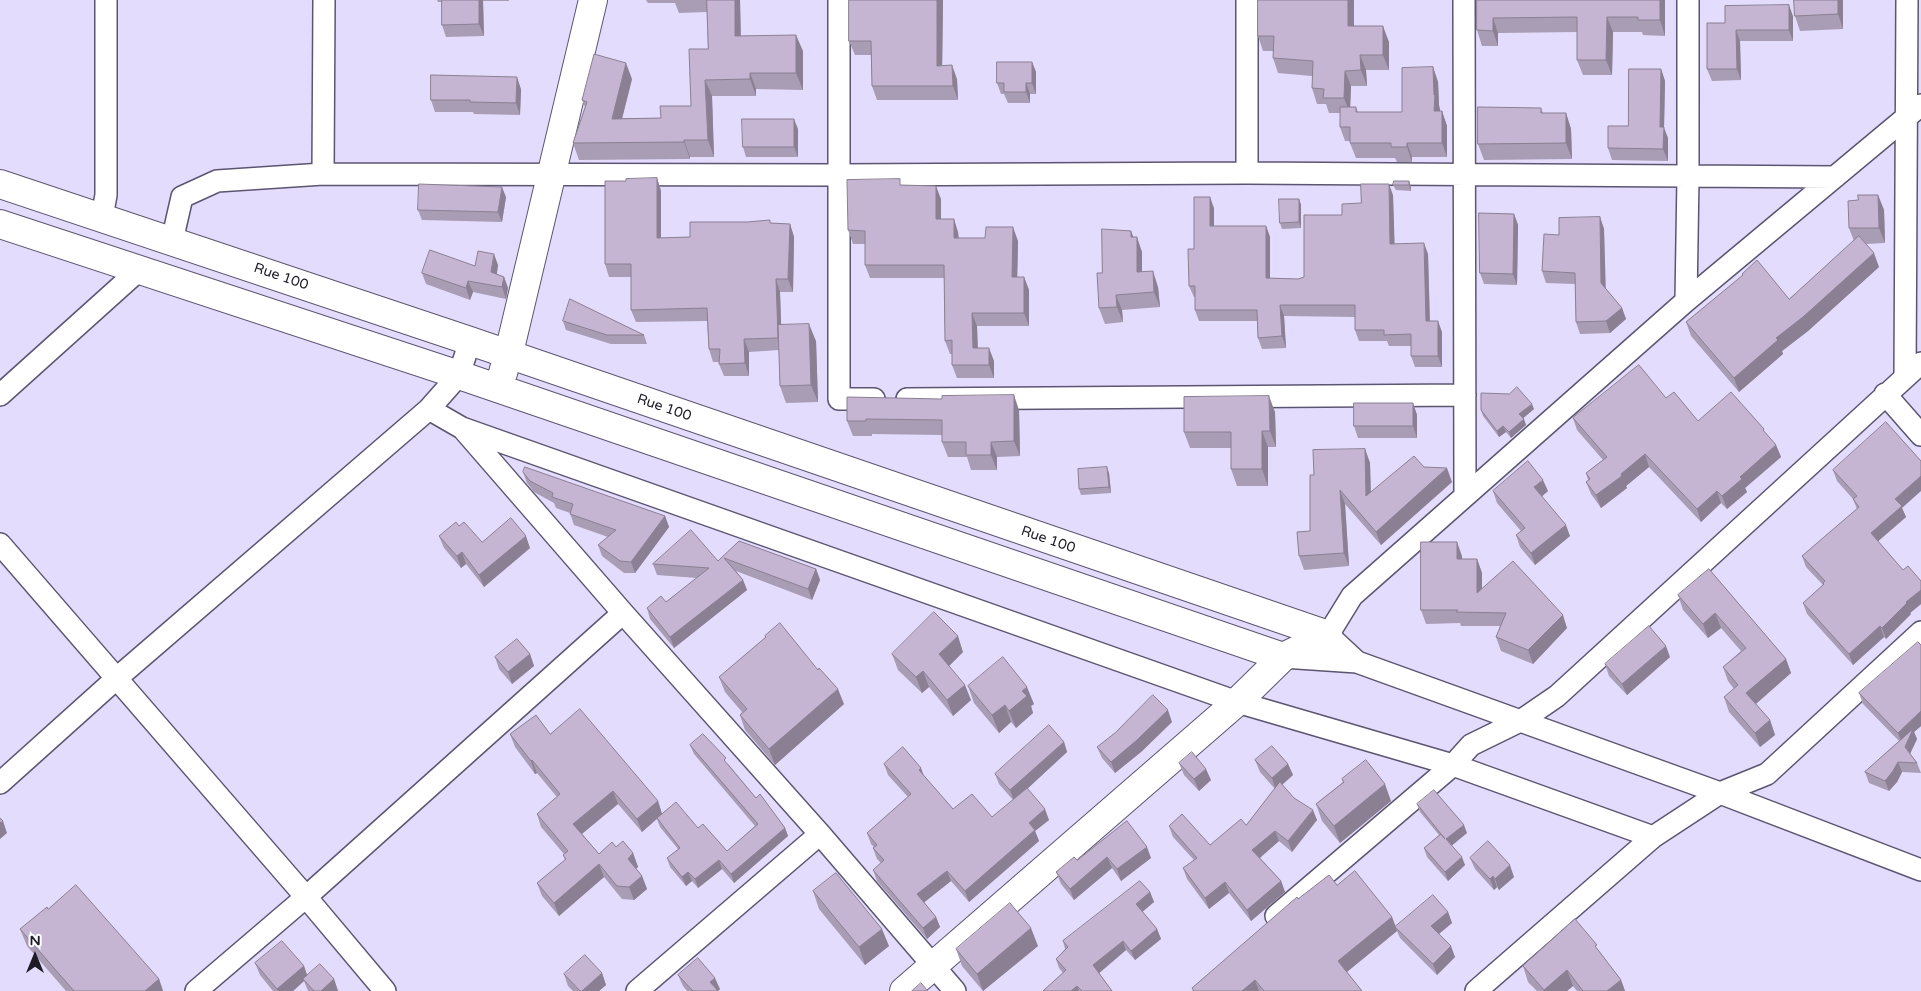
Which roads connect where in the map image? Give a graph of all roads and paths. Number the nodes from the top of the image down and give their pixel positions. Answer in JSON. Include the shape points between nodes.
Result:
{"nodes":[{"id":1,"x":106,"y":0,"type":"edge"},
{"id":2,"x":324,"y":0,"type":"edge"},
{"id":3,"x":594,"y":0,"type":"edge"},
{"id":4,"x":839,"y":0,"type":"edge"},
{"id":5,"x":1247,"y":0,"type":"edge"},
{"id":6,"x":1464,"y":0,"type":"edge"},
{"id":7,"x":1688,"y":0,"type":"edge"},
{"id":8,"x":1907,"y":0,"type":"edge"},
{"id":9,"x":1914,"y":110,"type":"edge"},
{"id":10,"x":1247,"y":173,"type":"junction"},
{"id":11,"x":323,"y":174,"type":"junction"},
{"id":12,"x":552,"y":175,"type":"junction"},
{"id":13,"x":839,"y":175,"type":"junction"},
{"id":14,"x":1465,"y":175,"type":"junction"},
{"id":15,"x":1688,"y":177,"type":"junction"},
{"id":16,"x":1835,"y":177,"type":"junction"},
{"id":17,"x":0,"y":184,"type":"edge"},
{"id":18,"x":102,"y":217,"type":"junction"},
{"id":19,"x":0,"y":224,"type":"edge"},
{"id":20,"x":172,"y":241,"type":"junction"},
{"id":21,"x":139,"y":270,"type":"junction"},
{"id":22,"x":1686,"y":301,"type":"junction"},
{"id":23,"x":470,"y":341,"type":"junction"},
{"id":24,"x":507,"y":355,"type":"junction"},
{"id":25,"x":1921,"y":363,"type":"edge"},
{"id":26,"x":459,"y":375,"type":"junction"},
{"id":27,"x":1905,"y":377,"type":"junction"},
{"id":28,"x":498,"y":389,"type":"junction"},
{"id":29,"x":1465,"y":394,"type":"junction"},
{"id":30,"x":1886,"y":394,"type":"junction"},
{"id":31,"x":0,"y":395,"type":"edge"},
{"id":32,"x":429,"y":409,"type":"junction"},
{"id":33,"x":462,"y":428,"type":"junction"},
{"id":34,"x":1921,"y":435,"type":"edge"},
{"id":35,"x":1465,"y":495,"type":"junction"},
{"id":36,"x":0,"y":544,"type":"edge"},
{"id":37,"x":623,"y":614,"type":"junction"},
{"id":38,"x":1921,"y":632,"type":"edge"},
{"id":39,"x":1328,"y":636,"type":"junction"},
{"id":40,"x":1283,"y":657,"type":"junction"},
{"id":41,"x":1356,"y":662,"type":"junction"},
{"id":42,"x":117,"y":678,"type":"junction"},
{"id":43,"x":1237,"y":702,"type":"junction"},
{"id":44,"x":1522,"y":720,"type":"junction"},
{"id":45,"x":1453,"y":765,"type":"junction"},
{"id":46,"x":0,"y":783,"type":"edge"},
{"id":47,"x":1720,"y":793,"type":"junction"},
{"id":48,"x":820,"y":834,"type":"junction"},
{"id":49,"x":1653,"y":838,"type":"junction"},
{"id":50,"x":1921,"y":870,"type":"edge"},
{"id":51,"x":306,"y":897,"type":"junction"},
{"id":52,"x":1264,"y":926,"type":"edge"},
{"id":53,"x":933,"y":967,"type":"junction"},
{"id":54,"x":196,"y":991,"type":"edge"},
{"id":55,"x":385,"y":991,"type":"edge"},
{"id":56,"x":637,"y":991,"type":"edge"},
{"id":57,"x":904,"y":991,"type":"edge"},
{"id":58,"x":954,"y":991,"type":"edge"},
{"id":59,"x":1476,"y":991,"type":"edge"}],
"edges":[{"from":1,"to":18,"type":"street","via":[[106,195]]},
{"from":2,"to":11,"type":"street"},
{"from":3,"to":12,"type":"street"},
{"from":4,"to":13,"type":"street"},
{"from":5,"to":10,"type":"street"},
{"from":6,"to":14,"type":"street"},
{"from":7,"to":15,"type":"street"},
{"from":8,"to":9,"type":"street"},
{"from":9,"to":16,"type":"street"},
{"from":9,"to":27,"type":"street"},
{"from":10,"to":13,"type":"street"},
{"from":10,"to":14,"type":"street"},
{"from":11,"to":12,"type":"street"},
{"from":11,"to":20,"type":"street","via":[[218,181],[182,197]]},
{"from":12,"to":13,"type":"street"},
{"from":12,"to":24,"type":"street"},
{"from":13,"to":29,"type":"street","via":[[839,399]]},
{"from":14,"to":15,"type":"street"},
{"from":14,"to":29,"type":"street"},
{"from":15,"to":16,"type":"street"},
{"from":15,"to":22,"type":"street"},
{"from":16,"to":22,"type":"street"},
{"from":17,"to":18,"type":"street","name":"Rue 100"},
{"from":18,"to":20,"type":"street","name":"Rue 100"},
{"from":19,"to":21,"type":"street"},
{"from":20,"to":23,"type":"street","name":"Rue 100"},
{"from":21,"to":26,"type":"street"},
{"from":21,"to":31,"type":"street"},
{"from":22,"to":35,"type":"street"},
{"from":23,"to":24,"type":"street","name":"Rue 100"},
{"from":23,"to":26,"type":"street"},
{"from":24,"to":28,"type":"street"},
{"from":24,"to":39,"type":"street","name":"Rue 100"},
{"from":25,"to":27,"type":"street"},
{"from":26,"to":28,"type":"street"},
{"from":26,"to":32,"type":"street"},
{"from":27,"to":30,"type":"street"},
{"from":28,"to":40,"type":"street"},
{"from":29,"to":35,"type":"street"},
{"from":30,"to":34,"type":"street"},
{"from":30,"to":44,"type":"street","via":[[1557,696]]},
{"from":32,"to":33,"type":"street"},
{"from":32,"to":42,"type":"street"},
{"from":33,"to":37,"type":"street"},
{"from":33,"to":43,"type":"street"},
{"from":35,"to":39,"type":"street","via":[[1352,596]]},
{"from":36,"to":42,"type":"street"},
{"from":37,"to":48,"type":"street"},
{"from":37,"to":51,"type":"street"},
{"from":38,"to":47,"type":"street","via":[[1767,774]]},
{"from":39,"to":40,"type":"street"},
{"from":39,"to":41,"type":"street"},
{"from":40,"to":41,"type":"street"},
{"from":40,"to":43,"type":"street"},
{"from":41,"to":44,"type":"street"},
{"from":42,"to":46,"type":"street"},
{"from":42,"to":51,"type":"street"},
{"from":43,"to":45,"type":"street"},
{"from":43,"to":53,"type":"street"},
{"from":44,"to":45,"type":"street","via":[[1471,745]]},
{"from":44,"to":47,"type":"street"},
{"from":45,"to":49,"type":"street"},
{"from":45,"to":52,"type":"street"},
{"from":47,"to":49,"type":"street"},
{"from":47,"to":50,"type":"street"},
{"from":48,"to":53,"type":"street"},
{"from":48,"to":56,"type":"street"},
{"from":49,"to":59,"type":"street"},
{"from":51,"to":54,"type":"street"},
{"from":51,"to":55,"type":"street"},
{"from":53,"to":57,"type":"street"},
{"from":53,"to":58,"type":"street"}]}
